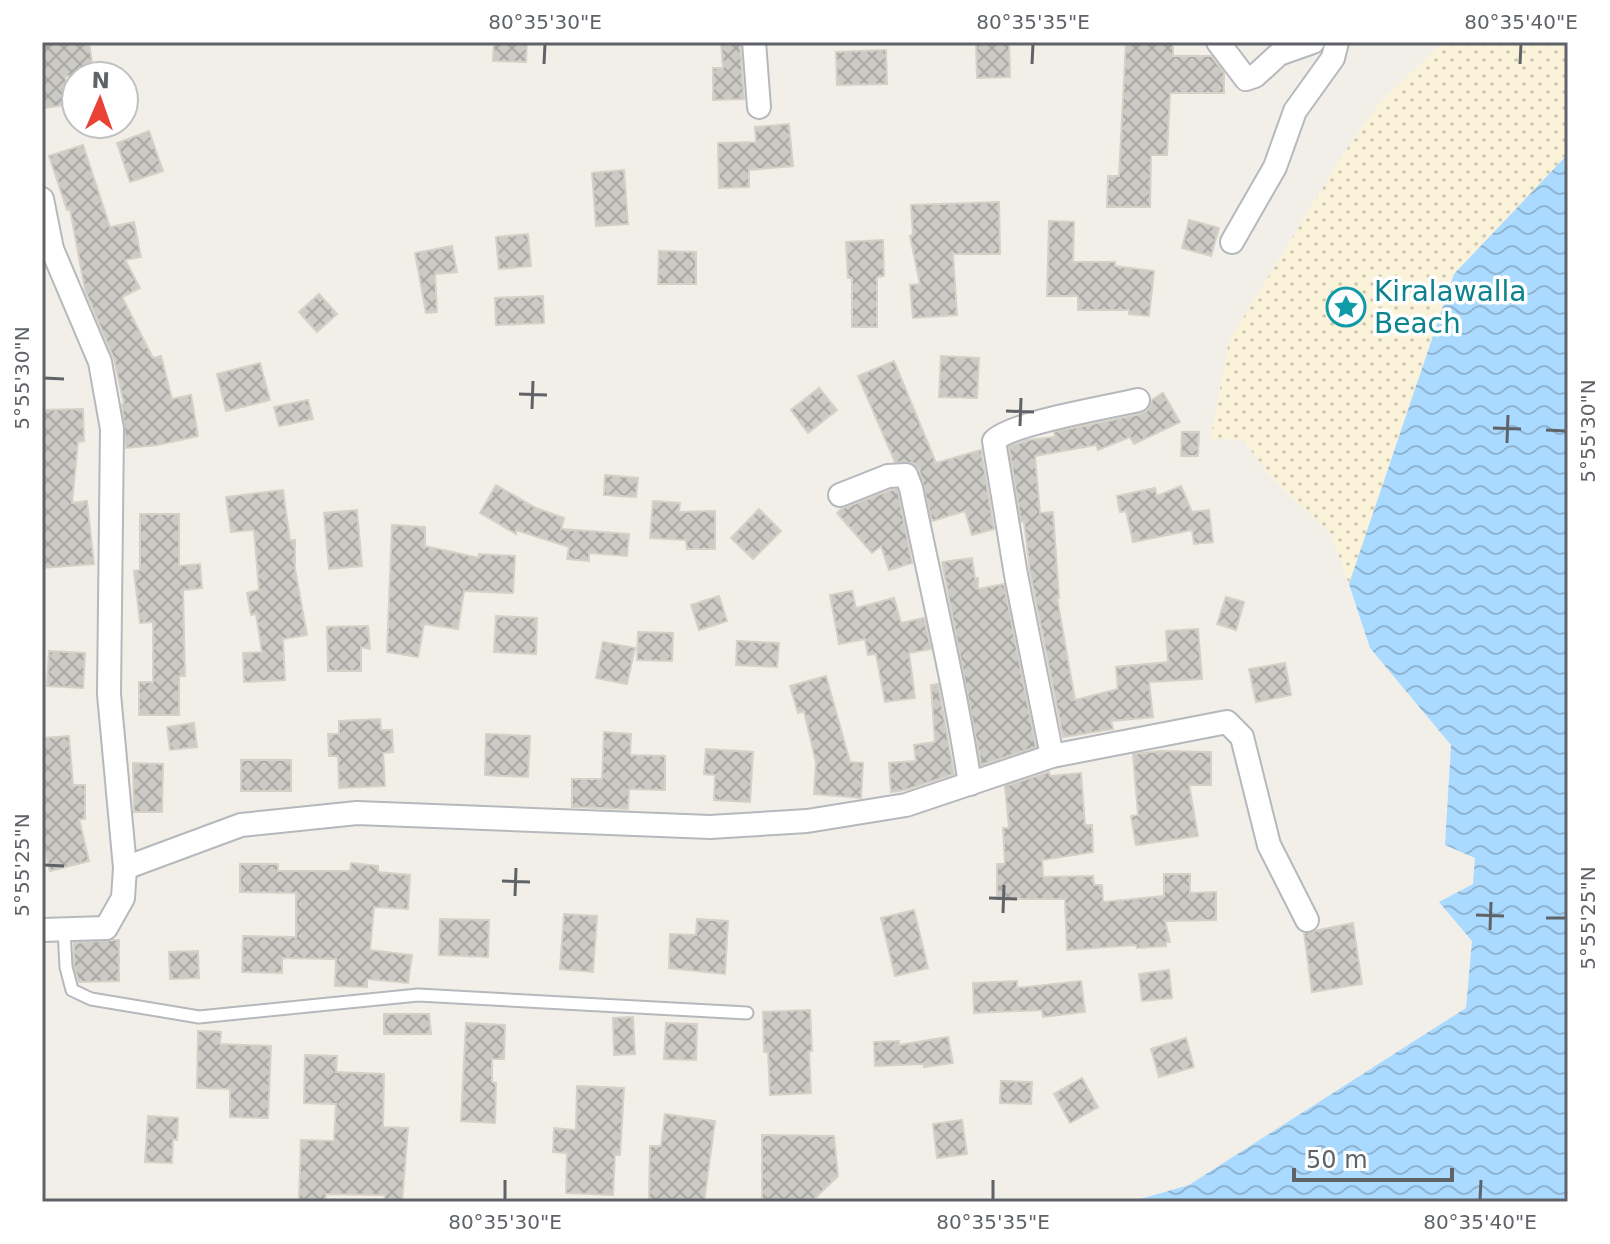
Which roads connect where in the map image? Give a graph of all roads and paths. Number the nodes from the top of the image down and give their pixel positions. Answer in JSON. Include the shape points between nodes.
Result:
{"nodes":[{"id":1,"x":754,"y":42,"type":"edge"},
{"id":2,"x":1218,"y":42,"type":"edge"},
{"id":3,"x":1313,"y":42,"type":"edge"},
{"id":4,"x":1337,"y":42,"type":"edge"},
{"id":5,"x":759,"y":107,"type":"dead end"},
{"id":6,"x":42,"y":199,"type":"edge"},
{"id":7,"x":1232,"y":242,"type":"dead end"},
{"id":8,"x":1138,"y":400,"type":"dead end"},
{"id":9,"x":840,"y":495,"type":"dead end"},
{"id":10,"x":1052,"y":756,"type":"junction"},
{"id":11,"x":970,"y":784,"type":"junction"},
{"id":12,"x":125,"y":868,"type":"junction"},
{"id":13,"x":1307,"y":920,"type":"dead end"},
{"id":14,"x":53,"y":930,"type":"edge"},
{"id":15,"x":747,"y":1013,"type":"dead end"}],
"edges":[{"from":1,"to":5,"type":"street"},
{"from":2,"to":3,"type":"street","via":[[1246,79],[1279,54]]},
{"from":4,"to":7,"type":"street","via":[[1333,58],[1295,111],[1275,167]]},
{"from":6,"to":12,"type":"street","via":[[52,249],[100,362],[112,429],[109,694]]},
{"from":8,"to":10,"type":"street","via":[[1038,423],[994,441]]},
{"from":9,"to":11,"type":"street","via":[[888,476],[906,475]]},
{"from":10,"to":11,"type":"street"},
{"from":10,"to":13,"type":"street","via":[[1227,722],[1242,737],[1269,845]]},
{"from":11,"to":12,"type":"street","via":[[906,805],[835,817],[710,827],[357,813],[241,825]]},
{"from":12,"to":14,"type":"street","via":[[123,898],[106,928]]},
{"from":14,"to":15,"type":"lane","via":[[72,990],[91,999],[199,1017],[418,995]]}]}
